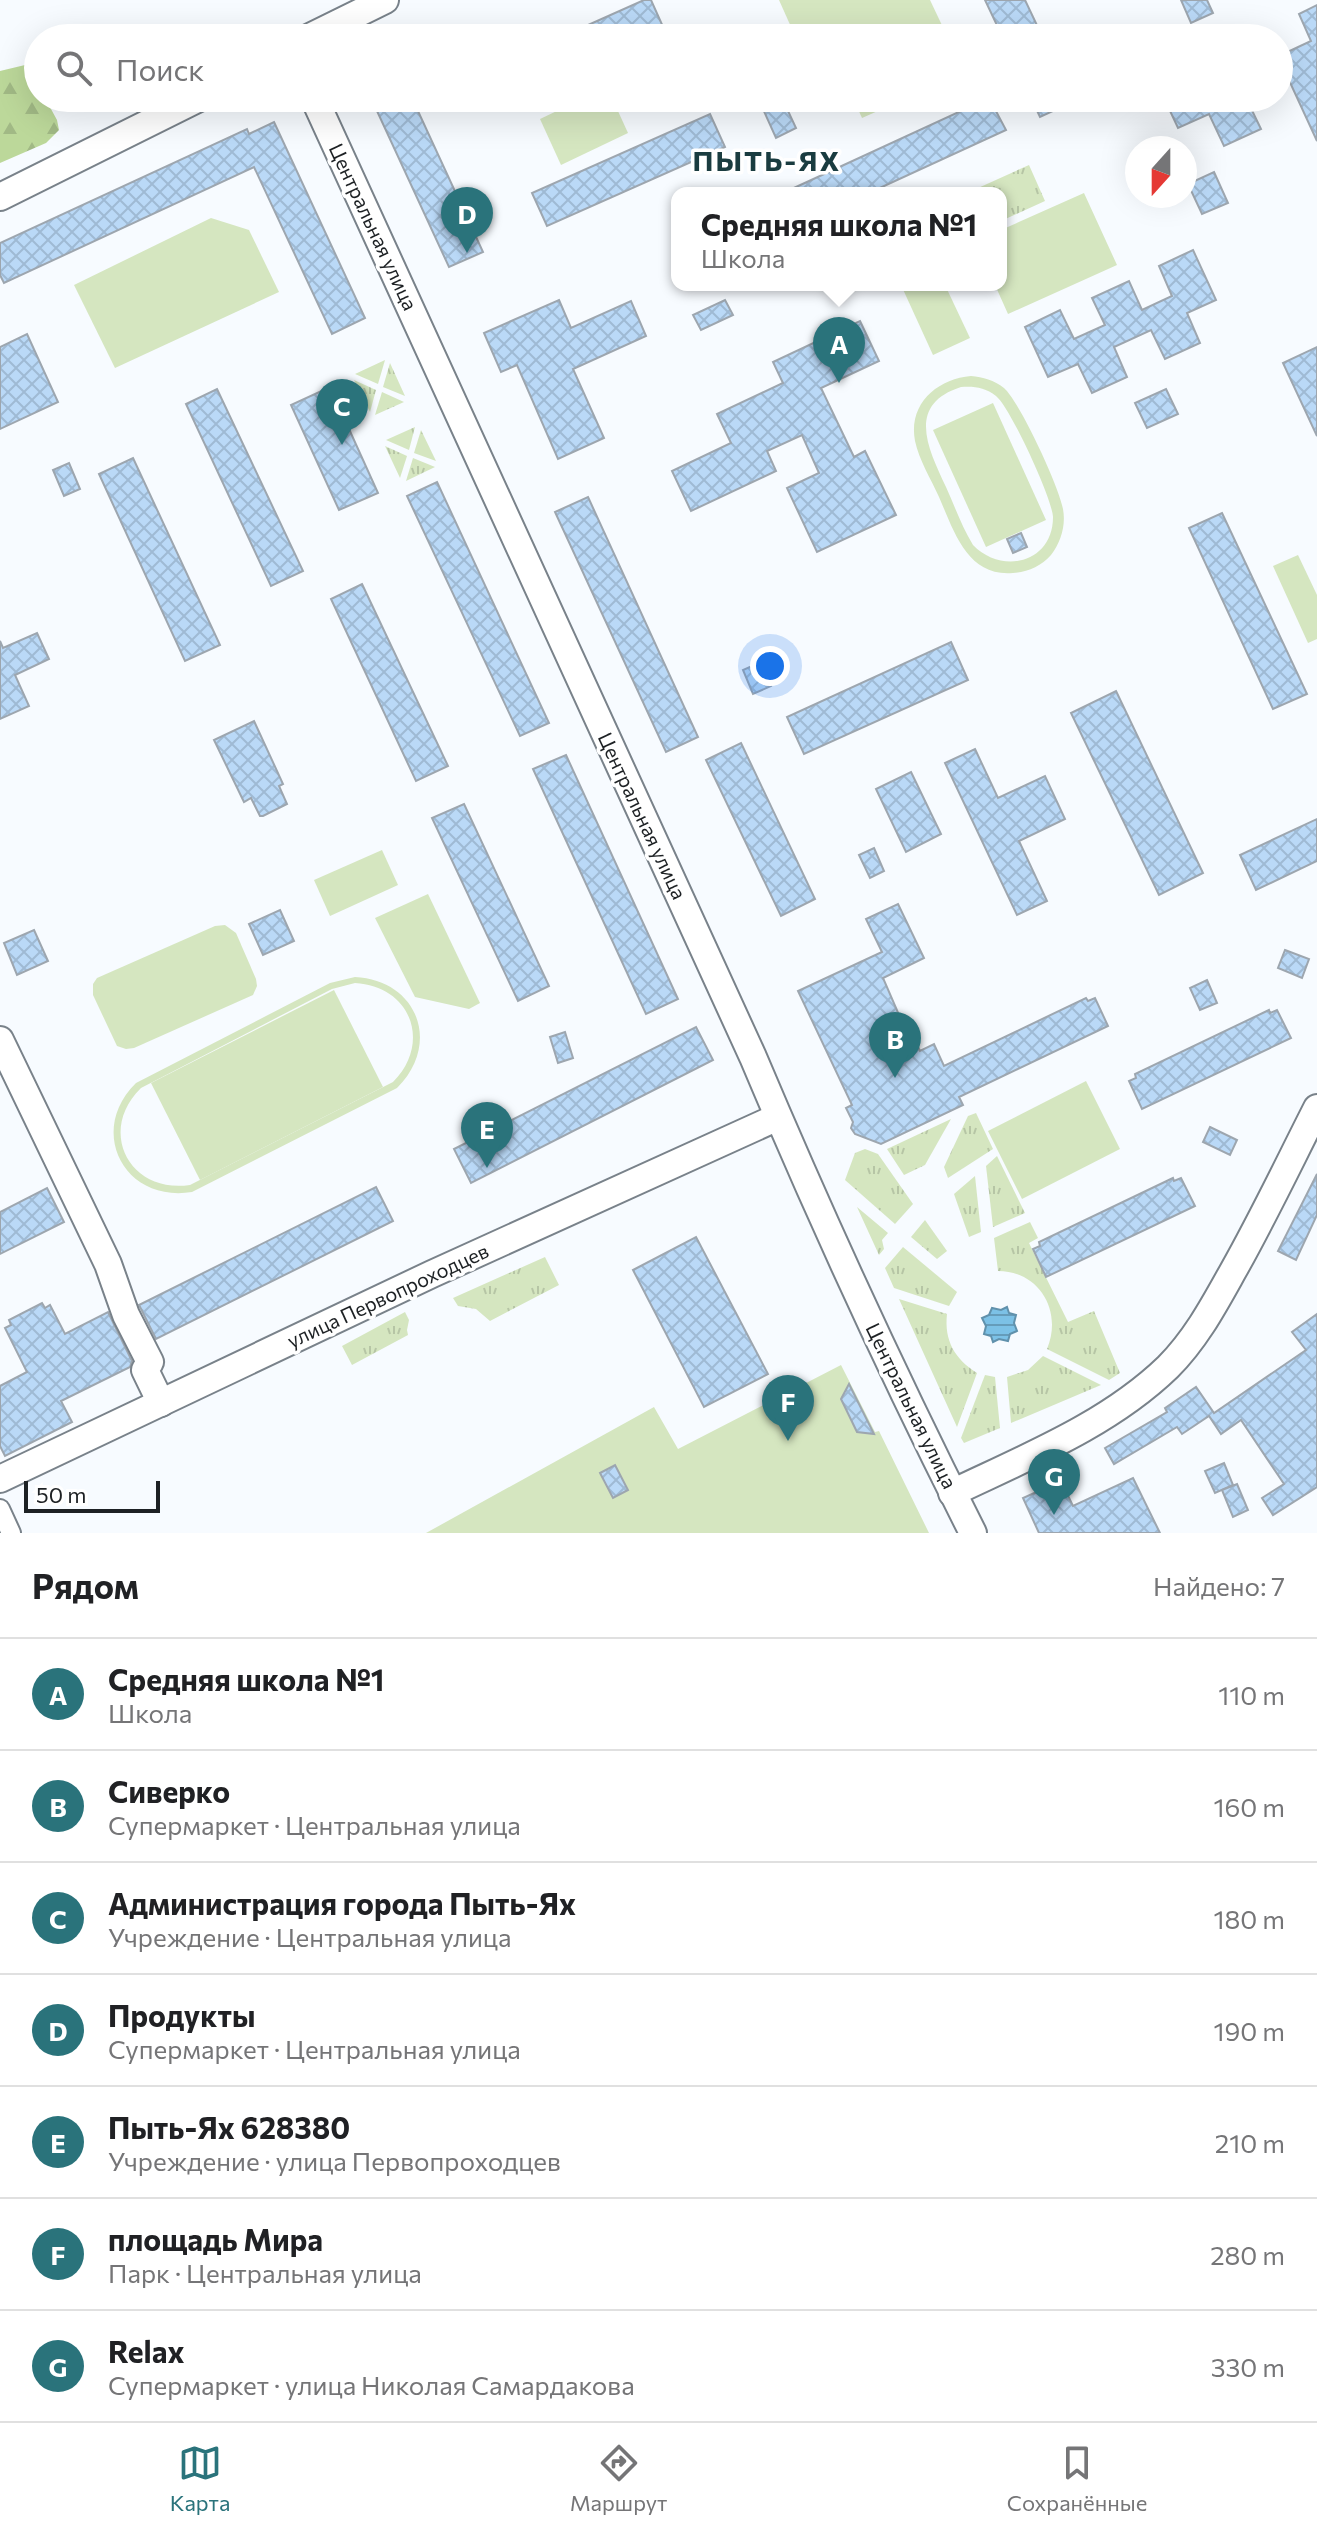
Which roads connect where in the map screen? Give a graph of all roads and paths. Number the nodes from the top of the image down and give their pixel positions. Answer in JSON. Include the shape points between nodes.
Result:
{"nodes":[{"id":1,"x":385,"y":0,"type":"edge"},
{"id":2,"x":336,"y":24,"type":"edge"},
{"id":3,"x":171,"y":112,"type":"edge"},
{"id":4,"x":320,"y":112,"type":"edge"},
{"id":5,"x":0,"y":197,"type":"edge"},
{"id":6,"x":0,"y":1040,"type":"edge"},
{"id":7,"x":1317,"y":1108,"type":"edge"},
{"id":8,"x":778,"y":1117,"type":"junction"},
{"id":9,"x":161,"y":1403,"type":"junction"},
{"id":10,"x":0,"y":1479,"type":"edge"},
{"id":11,"x":952,"y":1493,"type":"junction"},
{"id":12,"x":0,"y":1509,"type":"edge"},
{"id":13,"x":11,"y":1533,"type":"edge"},
{"id":14,"x":973,"y":1533,"type":"edge"}],
"edges":[{"from":1,"to":2,"type":"street"},
{"from":3,"to":5,"type":"street"},
{"from":4,"to":8,"type":"street","name":"Центральная улица"},
{"from":6,"to":9,"type":"street","via":[[108,1264],[150,1362],[145,1370]]},
{"from":7,"to":11,"type":"street","via":[[1217,1300],[1169,1366],[1078,1431]]},
{"from":8,"to":9,"type":"street","name":"улица Первопроходцев"},
{"from":8,"to":11,"type":"street","name":"Центральная улица"},
{"from":9,"to":10,"type":"street","name":"улица Первопроходцев"},
{"from":11,"to":14,"type":"street","name":"Центральная улица"},
{"from":12,"to":13,"type":"street"}]}
